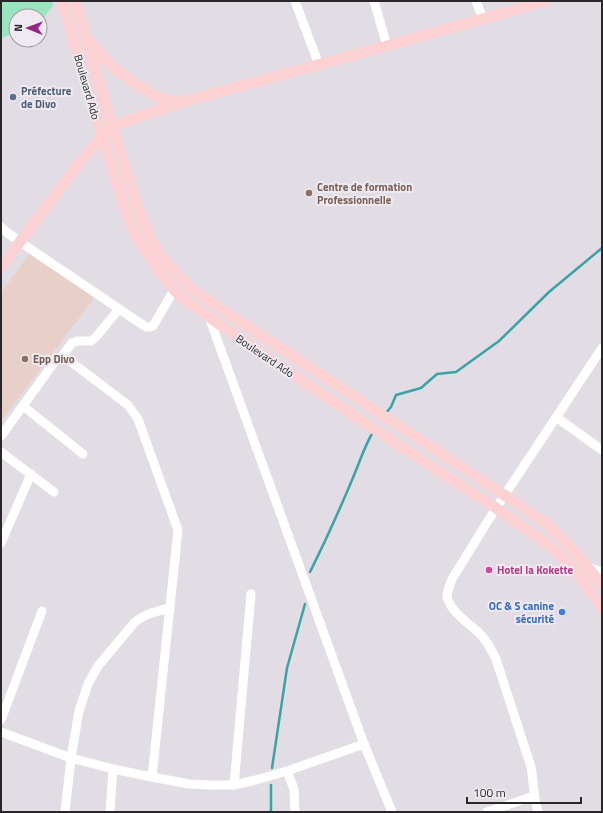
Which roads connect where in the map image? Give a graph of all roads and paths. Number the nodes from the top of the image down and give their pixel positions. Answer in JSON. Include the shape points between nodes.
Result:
{"nodes":[{"id":1,"x":62,"y":1,"type":"edge"},
{"id":2,"x":75,"y":1,"type":"edge"},
{"id":3,"x":294,"y":1,"type":"edge"},
{"id":4,"x":374,"y":1,"type":"edge"},
{"id":5,"x":476,"y":1,"type":"edge"},
{"id":6,"x":546,"y":1,"type":"edge"},
{"id":7,"x":483,"y":19,"type":"junction"},
{"id":8,"x":87,"y":39,"type":"junction"},
{"id":9,"x":387,"y":46,"type":"junction"},
{"id":10,"x":319,"y":65,"type":"junction"},
{"id":11,"x":179,"y":103,"type":"junction"},
{"id":12,"x":113,"y":126,"type":"junction"},
{"id":13,"x":102,"y":136,"type":"junction"},
{"id":14,"x":1,"y":227,"type":"edge"},
{"id":15,"x":20,"y":242,"type":"junction"},
{"id":16,"x":1,"y":267,"type":"edge"},
{"id":17,"x":174,"y":290,"type":"junction"},
{"id":18,"x":119,"y":309,"type":"junction"},
{"id":19,"x":209,"y":317,"type":"junction"},
{"id":20,"x":602,"y":348,"type":"edge"},
{"id":21,"x":62,"y":356,"type":"junction"},
{"id":22,"x":23,"y":406,"type":"junction"},
{"id":23,"x":556,"y":417,"type":"junction"},
{"id":24,"x":1,"y":436,"type":"edge"},
{"id":25,"x":602,"y":450,"type":"edge"},
{"id":26,"x":1,"y":452,"type":"edge"},
{"id":27,"x":83,"y":454,"type":"dead end"},
{"id":28,"x":31,"y":474,"type":"junction"},
{"id":29,"x":54,"y":492,"type":"dead end"},
{"id":30,"x":504,"y":495,"type":"junction"},
{"id":31,"x":496,"y":508,"type":"junction"},
{"id":32,"x":1,"y":543,"type":"edge"},
{"id":33,"x":588,"y":567,"type":"junction"},
{"id":34,"x":602,"y":572,"type":"edge"},
{"id":35,"x":602,"y":585,"type":"edge"},
{"id":36,"x":251,"y":594,"type":"dead end"},
{"id":37,"x":170,"y":608,"type":"junction"},
{"id":38,"x":602,"y":610,"type":"edge"},
{"id":39,"x":42,"y":611,"type":"dead end"},
{"id":40,"x":1,"y":720,"type":"edge"},
{"id":41,"x":1,"y":732,"type":"edge"},
{"id":42,"x":364,"y":744,"type":"junction"},
{"id":43,"x":71,"y":758,"type":"junction"},
{"id":44,"x":114,"y":769,"type":"junction"},
{"id":45,"x":288,"y":771,"type":"junction"},
{"id":46,"x":152,"y":777,"type":"junction"},
{"id":47,"x":234,"y":785,"type":"junction"},
{"id":48,"x":534,"y":796,"type":"junction"},
{"id":49,"x":65,"y":812,"type":"edge"},
{"id":50,"x":110,"y":812,"type":"edge"},
{"id":51,"x":295,"y":812,"type":"edge"},
{"id":52,"x":392,"y":812,"type":"edge"},
{"id":53,"x":487,"y":812,"type":"edge"},
{"id":54,"x":538,"y":812,"type":"edge"}],
"edges":[{"from":1,"to":13,"type":"main road","name":"Boulevard Ado"},
{"from":2,"to":8,"type":"main road","name":"Boulevard Ado"},
{"from":3,"to":10,"type":"street"},
{"from":4,"to":9,"type":"street"},
{"from":5,"to":7,"type":"street"},
{"from":6,"to":7,"type":"main road"},
{"from":7,"to":9,"type":"main road"},
{"from":8,"to":11,"type":"main road","via":[[112,67],[134,83],[158,97]]},
{"from":8,"to":12,"type":"main road","name":"Boulevard Ado"},
{"from":9,"to":10,"type":"main road"},
{"from":10,"to":11,"type":"main road"},
{"from":11,"to":12,"type":"main road"},
{"from":12,"to":13,"type":"main road"},
{"from":12,"to":30,"type":"main road","name":"Boulevard Ado","via":[[129,182],[153,245],[194,292]]},
{"from":13,"to":15,"type":"main road"},
{"from":13,"to":17,"type":"main road","name":"Boulevard Ado","via":[[138,240]]},
{"from":14,"to":15,"type":"street"},
{"from":15,"to":16,"type":"main road"},
{"from":15,"to":18,"type":"street"},
{"from":17,"to":18,"type":"street","via":[[153,326],[146,327]]},
{"from":17,"to":19,"type":"main road","name":"Boulevard Ado"},
{"from":18,"to":21,"type":"street","via":[[96,337],[91,341],[72,343]]},
{"from":19,"to":31,"type":"main road","name":"Boulevard Ado"},
{"from":19,"to":42,"type":"street"},
{"from":20,"to":23,"type":"street"},
{"from":21,"to":22,"type":"street","via":[[58,357]]},
{"from":21,"to":37,"type":"street","via":[[128,405],[138,419],[178,530]]},
{"from":22,"to":24,"type":"street"},
{"from":22,"to":27,"type":"street"},
{"from":23,"to":25,"type":"street"},
{"from":23,"to":30,"type":"street"},
{"from":26,"to":28,"type":"street"},
{"from":28,"to":29,"type":"street"},
{"from":28,"to":32,"type":"street"},
{"from":30,"to":31,"type":"street"},
{"from":30,"to":33,"type":"main road","name":"Boulevard Ado","via":[[546,523]]},
{"from":31,"to":38,"type":"main road","name":"Boulevard Ado","via":[[558,552],[579,576]]},
{"from":31,"to":48,"type":"street","via":[[452,579],[447,599],[452,608],[483,637],[496,658],[531,767]]},
{"from":33,"to":34,"type":"street"},
{"from":33,"to":35,"type":"main road","name":"Boulevard Ado"},
{"from":36,"to":47,"type":"street"},
{"from":37,"to":43,"type":"street","via":[[140,618],[98,666],[83,698]]},
{"from":37,"to":46,"type":"street"},
{"from":39,"to":40,"type":"street"},
{"from":41,"to":43,"type":"street"},
{"from":42,"to":45,"type":"street"},
{"from":42,"to":52,"type":"street"},
{"from":43,"to":44,"type":"street"},
{"from":43,"to":49,"type":"street"},
{"from":44,"to":46,"type":"street"},
{"from":44,"to":50,"type":"street"},
{"from":45,"to":47,"type":"street"},
{"from":45,"to":51,"type":"street","via":[[294,789]]},
{"from":46,"to":47,"type":"street","via":[[189,784]]},
{"from":48,"to":53,"type":"street"},
{"from":48,"to":54,"type":"street"}]}
